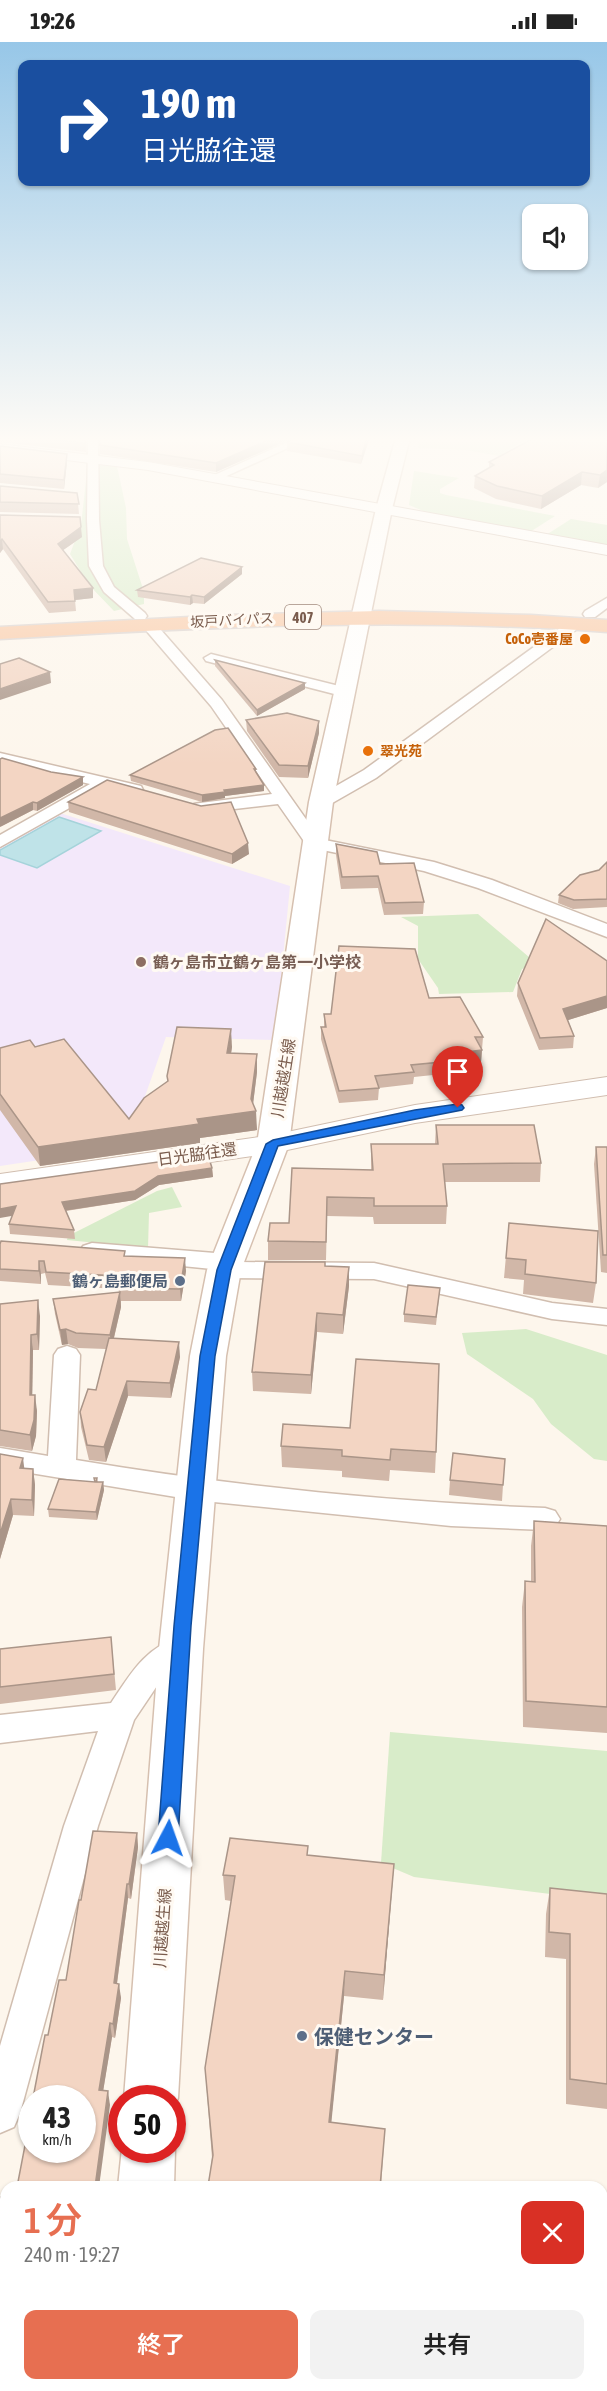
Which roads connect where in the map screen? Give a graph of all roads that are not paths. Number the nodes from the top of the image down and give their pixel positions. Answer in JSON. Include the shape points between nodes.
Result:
{"nodes":[{"id":1,"x":92,"y":547,"type":"edge"},
{"id":2,"x":377,"y":547,"type":"edge"},
{"id":3,"x":589,"y":547,"type":"edge"},
{"id":4,"x":607,"y":550,"type":"edge"},
{"id":5,"x":607,"y":602,"type":"edge"},
{"id":6,"x":364,"y":611,"type":"junction"},
{"id":7,"x":591,"y":618,"type":"edge"},
{"id":8,"x":144,"y":620,"type":"junction"},
{"id":9,"x":0,"y":624,"type":"edge"},
{"id":10,"x":607,"y":626,"type":"edge"},
{"id":11,"x":0,"y":633,"type":"edge"},
{"id":12,"x":212,"y":658,"type":"dead end"},
{"id":13,"x":346,"y":692,"type":"junction"},
{"id":14,"x":0,"y":758,"type":"edge"},
{"id":15,"x":105,"y":782,"type":"junction"},
{"id":16,"x":151,"y":795,"type":"edge"},
{"id":17,"x":283,"y":798,"type":"junction"},
{"id":18,"x":321,"y":802,"type":"junction"},
{"id":19,"x":182,"y":803,"type":"edge"},
{"id":20,"x":8,"y":830,"type":"edge"},
{"id":21,"x":0,"y":842,"type":"edge"},
{"id":22,"x":314,"y":843,"type":"junction"},
{"id":23,"x":607,"y":931,"type":"edge"},
{"id":24,"x":607,"y":1086,"type":"edge"},
{"id":25,"x":273,"y":1144,"type":"junction"},
{"id":26,"x":0,"y":1183,"type":"edge"},
{"id":27,"x":72,"y":1249,"type":"edge"},
{"id":28,"x":226,"y":1266,"type":"junction"},
{"id":29,"x":607,"y":1317,"type":"edge"},
{"id":30,"x":67,"y":1355,"type":"dead end"},
{"id":31,"x":0,"y":1458,"type":"edge"},
{"id":32,"x":63,"y":1467,"type":"junction"},
{"id":33,"x":194,"y":1490,"type":"junction"},
{"id":34,"x":545,"y":1519,"type":"edge"},
{"id":35,"x":181,"y":1649,"type":"junction"},
{"id":36,"x":120,"y":1715,"type":"junction"},
{"id":37,"x":0,"y":1729,"type":"edge"},
{"id":38,"x":152,"y":2085,"type":"edge"},
{"id":39,"x":0,"y":2113,"type":"edge"},
{"id":40,"x":147,"y":2163,"type":"edge"},
{"id":41,"x":146,"y":2181,"type":"edge"}],
"edges":[{"from":1,"to":8,"type":"street","via":[[96,566],[109,589]]},
{"from":2,"to":6,"type":"main road"},
{"from":3,"to":4,"type":"street"},
{"from":5,"to":7,"type":"street"},
{"from":6,"to":7,"type":"highway","name":"坂戸バイパス","number":"407"},
{"from":6,"to":8,"type":"highway","name":"坂戸バイパス","number":"407"},
{"from":6,"to":13,"type":"main road","name":"川越越生線"},
{"from":7,"to":10,"type":"highway","name":"坂戸バイパス","number":"407"},
{"from":7,"to":18,"type":"street","via":[[370,774]]},
{"from":8,"to":9,"type":"highway","name":"坂戸バイパス","number":"407"},
{"from":8,"to":11,"type":"highway","name":"坂戸バイパス","number":"407"},
{"from":8,"to":17,"type":"street","via":[[217,703]]},
{"from":12,"to":13,"type":"street"},
{"from":13,"to":18,"type":"main road","name":"川越越生線"},
{"from":14,"to":15,"type":"street","via":[[52,773]]},
{"from":15,"to":16,"type":"street"},
{"from":15,"to":20,"type":"street"},
{"from":17,"to":19,"type":"street","via":[[202,809]]},
{"from":17,"to":22,"type":"street"},
{"from":18,"to":22,"type":"main road","name":"川越越生線"},
{"from":20,"to":21,"type":"street"},
{"from":22,"to":23,"type":"street","via":[[428,866]]},
{"from":22,"to":25,"type":"main road","name":"川越越生線"},
{"from":24,"to":25,"type":"street","name":"日光脇往還","via":[[415,1114]]},
{"from":25,"to":26,"type":"street","name":"日光脇往還"},
{"from":25,"to":28,"type":"main road","name":"川越越生線"},
{"from":27,"to":28,"type":"street"},
{"from":28,"to":29,"type":"street","via":[[375,1271],[552,1311]]},
{"from":28,"to":33,"type":"main road","name":"川越越生線","via":[[207,1356]]},
{"from":30,"to":32,"type":"street"},
{"from":31,"to":32,"type":"street"},
{"from":32,"to":33,"type":"street"},
{"from":33,"to":34,"type":"street","via":[[451,1515]]},
{"from":33,"to":35,"type":"main road","name":"川越越生線"},
{"from":35,"to":36,"type":"street","via":[[152,1668]]},
{"from":35,"to":38,"type":"main road","name":"川越越生線"},
{"from":36,"to":37,"type":"street"},
{"from":36,"to":39,"type":"street","via":[[81,1826]]},
{"from":40,"to":41,"type":"main road"}]}
